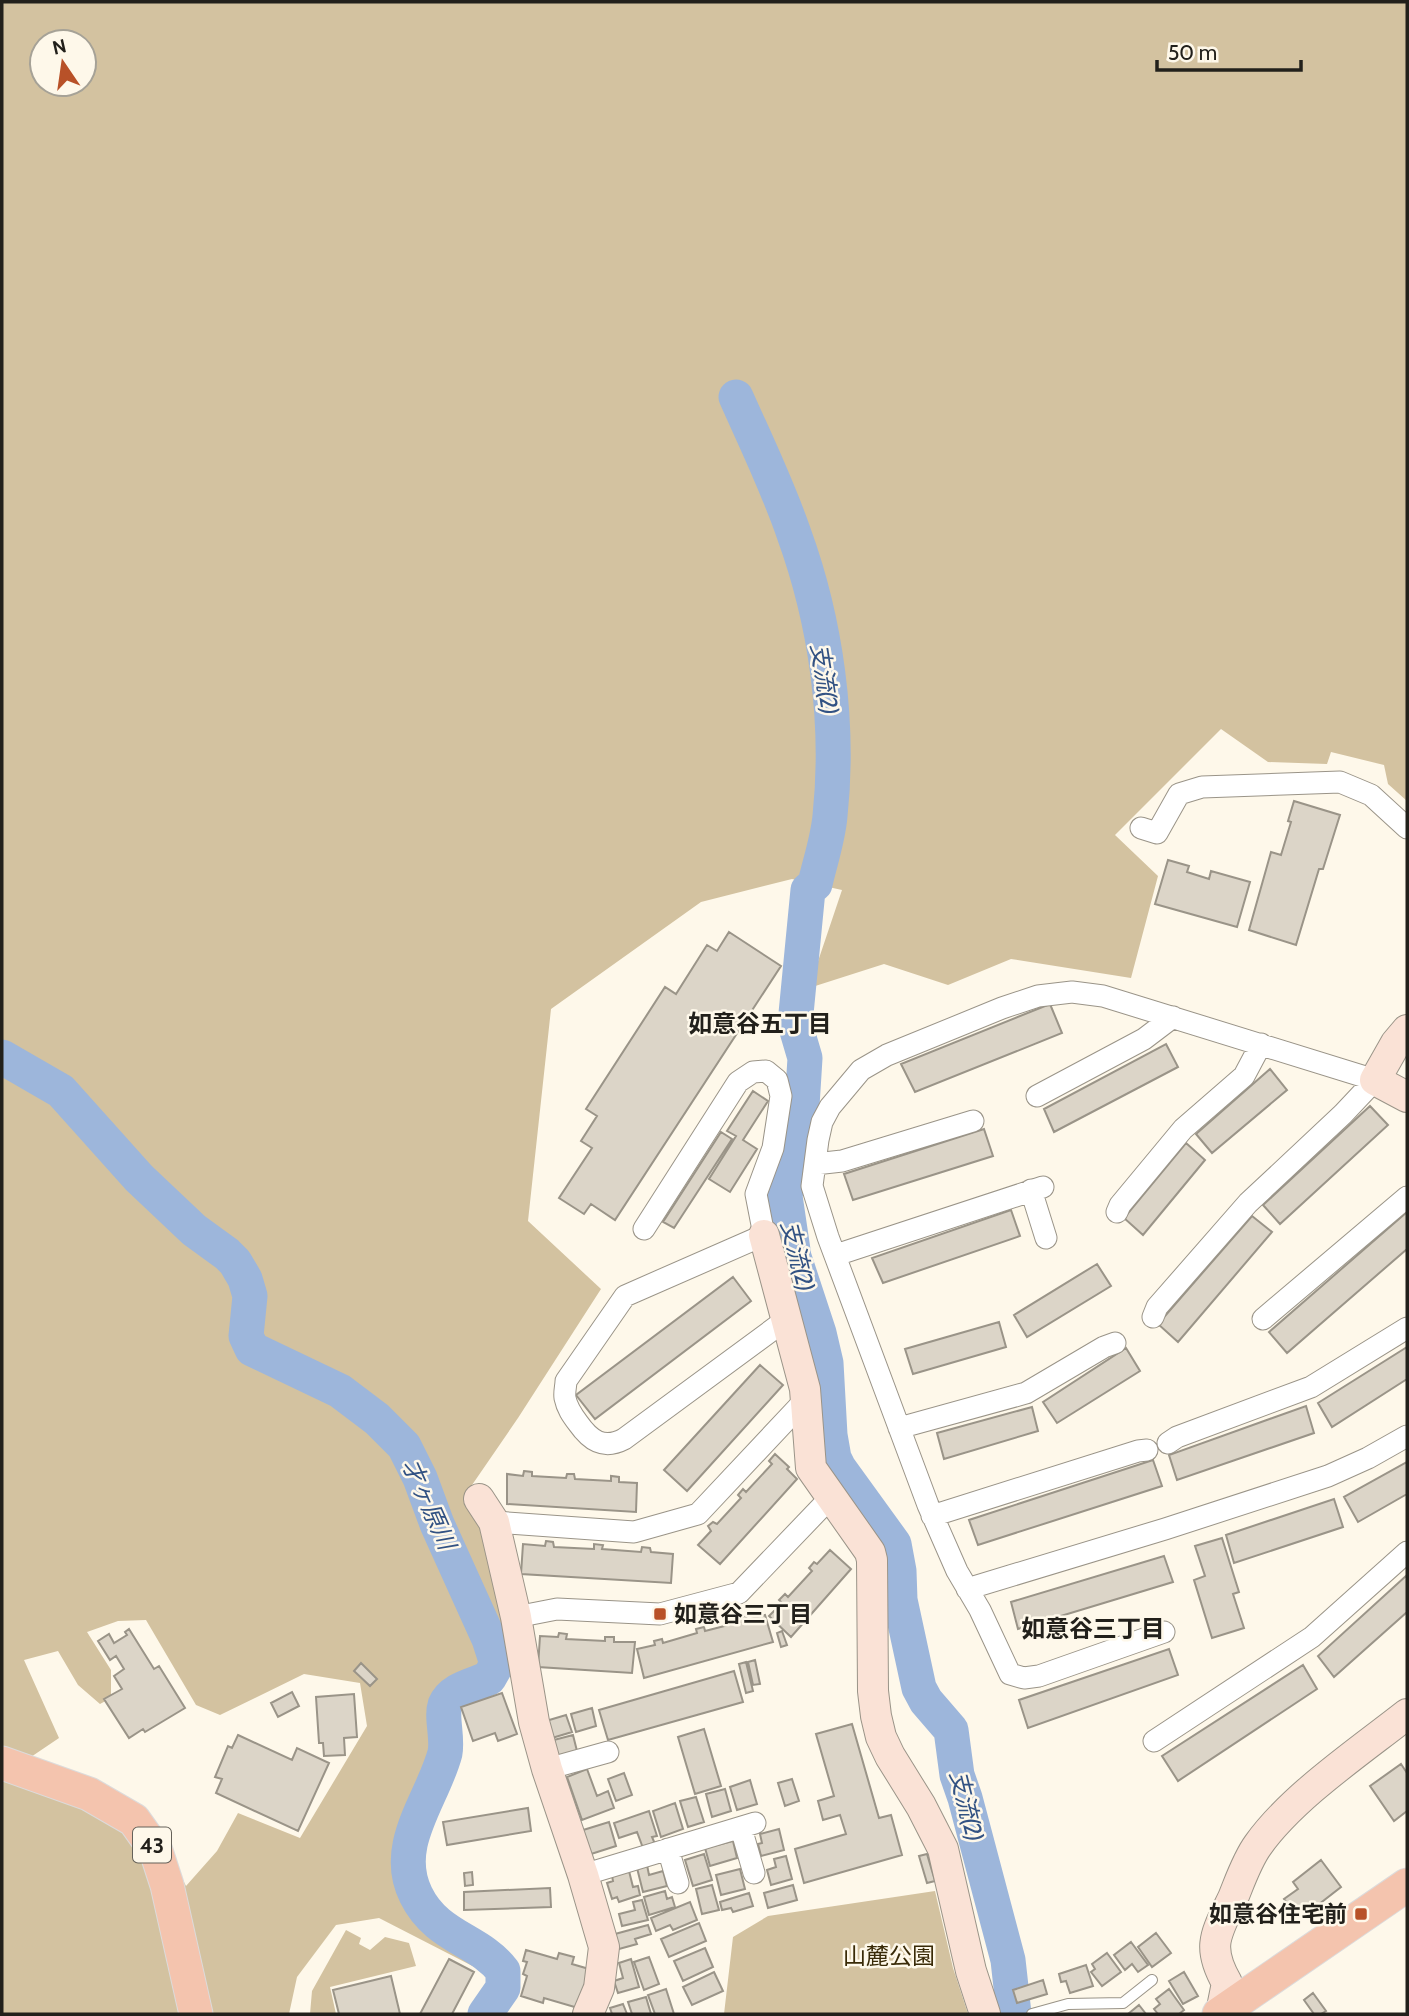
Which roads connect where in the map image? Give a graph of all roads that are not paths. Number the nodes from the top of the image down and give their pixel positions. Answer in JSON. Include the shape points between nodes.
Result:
{"nodes":[{"id":1,"x":1141,"y":828,"type":"dead end"},
{"id":2,"x":1407,"y":828,"type":"edge"},
{"id":3,"x":1173,"y":1017,"type":"junction"},
{"id":4,"x":1407,"y":1030,"type":"edge"},
{"id":5,"x":1261,"y":1044,"type":"junction"},
{"id":6,"x":1375,"y":1080,"type":"junction"},
{"id":7,"x":1037,"y":1096,"type":"dead end"},
{"id":8,"x":1407,"y":1097,"type":"edge"},
{"id":9,"x":974,"y":1121,"type":"dead end"},
{"id":10,"x":815,"y":1164,"type":"junction"},
{"id":11,"x":1407,"y":1197,"type":"edge"},
{"id":12,"x":1117,"y":1212,"type":"dead end"},
{"id":13,"x":644,"y":1228,"type":"dead end"},
{"id":14,"x":764,"y":1235,"type":"junction"},
{"id":15,"x":1046,"y":1238,"type":"dead end"},
{"id":16,"x":836,"y":1255,"type":"junction"},
{"id":17,"x":1153,"y":1317,"type":"dead end"},
{"id":18,"x":787,"y":1319,"type":"junction"},
{"id":19,"x":1263,"y":1319,"type":"dead end"},
{"id":20,"x":1407,"y":1328,"type":"edge"},
{"id":21,"x":1115,"y":1343,"type":"dead end"},
{"id":22,"x":807,"y":1398,"type":"junction"},
{"id":23,"x":899,"y":1428,"type":"junction"},
{"id":24,"x":1407,"y":1436,"type":"edge"},
{"id":25,"x":1168,"y":1443,"type":"dead end"},
{"id":26,"x":1147,"y":1450,"type":"dead end"},
{"id":27,"x":831,"y":1497,"type":"junction"},
{"id":28,"x":487,"y":1510,"type":"joint"},
{"id":29,"x":932,"y":1516,"type":"junction"},
{"id":30,"x":1407,"y":1552,"type":"edge"},
{"id":31,"x":967,"y":1589,"type":"junction"},
{"id":32,"x":516,"y":1617,"type":"junction"},
{"id":33,"x":1164,"y":1632,"type":"dead end"},
{"id":34,"x":1407,"y":1714,"type":"edge"},
{"id":35,"x":1154,"y":1741,"type":"dead end"},
{"id":36,"x":608,"y":1752,"type":"dead end"},
{"id":37,"x":2,"y":1763,"type":"edge"},
{"id":38,"x":547,"y":1769,"type":"junction"},
{"id":39,"x":668,"y":1849,"type":"junction"},
{"id":40,"x":754,"y":1873,"type":"dead end"},
{"id":41,"x":583,"y":1875,"type":"junction"},
{"id":42,"x":678,"y":1883,"type":"dead end"},
{"id":43,"x":1407,"y":1885,"type":"edge"},
{"id":44,"x":1152,"y":1980,"type":"dead end"},
{"id":45,"x":195,"y":2014,"type":"edge"},
{"id":46,"x":588,"y":2014,"type":"edge"},
{"id":47,"x":985,"y":2014,"type":"edge"},
{"id":48,"x":1032,"y":2014,"type":"edge"},
{"id":49,"x":1220,"y":2014,"type":"edge"}],
"edges":[{"from":1,"to":2,"type":"street","via":[[1157,833],[1179,794],[1202,787],[1340,782],[1371,795]]},
{"from":3,"to":5,"type":"street"},
{"from":3,"to":7,"type":"street","via":[[1144,1039]]},
{"from":3,"to":10,"type":"street","via":[[1094,993],[1056,992],[1021,1001],[887,1055],[862,1070],[830,1107],[819,1132]]},
{"from":4,"to":6,"type":"street"},
{"from":5,"to":6,"type":"street"},
{"from":5,"to":12,"type":"street","via":[[1244,1076],[1183,1129]]},
{"from":6,"to":8,"type":"street"},
{"from":6,"to":17,"type":"street","via":[[1248,1203]]},
{"from":9,"to":10,"type":"street","via":[[842,1161]]},
{"from":10,"to":16,"type":"street","via":[[812,1186]]},
{"from":11,"to":19,"type":"street"},
{"from":13,"to":14,"type":"street","via":[[738,1082],[753,1072],[766,1071],[777,1080],[781,1096],[773,1147],[755,1194]]},
{"from":14,"to":18,"type":"street"},
{"from":14,"to":18,"type":"street","via":[[625,1296],[566,1381],[569,1410],[588,1437],[607,1445],[616,1443]]},
{"from":15,"to":16,"type":"street","via":[[1037,1189]]},
{"from":16,"to":23,"type":"street"},
{"from":18,"to":22,"type":"street"},
{"from":20,"to":25,"type":"street","via":[[1311,1387]]},
{"from":21,"to":23,"type":"street","via":[[1026,1393]]},
{"from":22,"to":27,"type":"street","via":[[811,1468]]},
{"from":22,"to":28,"type":"street","via":[[698,1514],[634,1532]]},
{"from":23,"to":29,"type":"street"},
{"from":24,"to":31,"type":"street","via":[[1328,1475]]},
{"from":26,"to":29,"type":"street"},
{"from":27,"to":32,"type":"street","via":[[740,1593],[660,1614],[557,1609]]},
{"from":27,"to":47,"type":"street","via":[[870,1552],[876,1716],[890,1756],[943,1849]]},
{"from":28,"to":32,"type":"street"},
{"from":29,"to":31,"type":"street"},
{"from":30,"to":35,"type":"street","via":[[1312,1637]]},
{"from":31,"to":33,"type":"street","via":[[1010,1674],[1024,1678]]},
{"from":32,"to":38,"type":"street"},
{"from":34,"to":49,"type":"street","via":[[1278,1819],[1256,1847],[1214,1944],[1217,1965],[1227,1983]]},
{"from":36,"to":38,"type":"street"},
{"from":37,"to":45,"type":"main road","number":"43","via":[[89,1794],[134,1820],[156,1850]]},
{"from":38,"to":41,"type":"street"},
{"from":39,"to":40,"type":"street","via":[[748,1826]]},
{"from":39,"to":41,"type":"street"},
{"from":39,"to":42,"type":"street"},
{"from":41,"to":46,"type":"street","via":[[604,1947],[599,1988]]},
{"from":43,"to":49,"type":"main road"},
{"from":44,"to":48,"type":"lane","via":[[1123,2003],[1068,2004]]}]}
